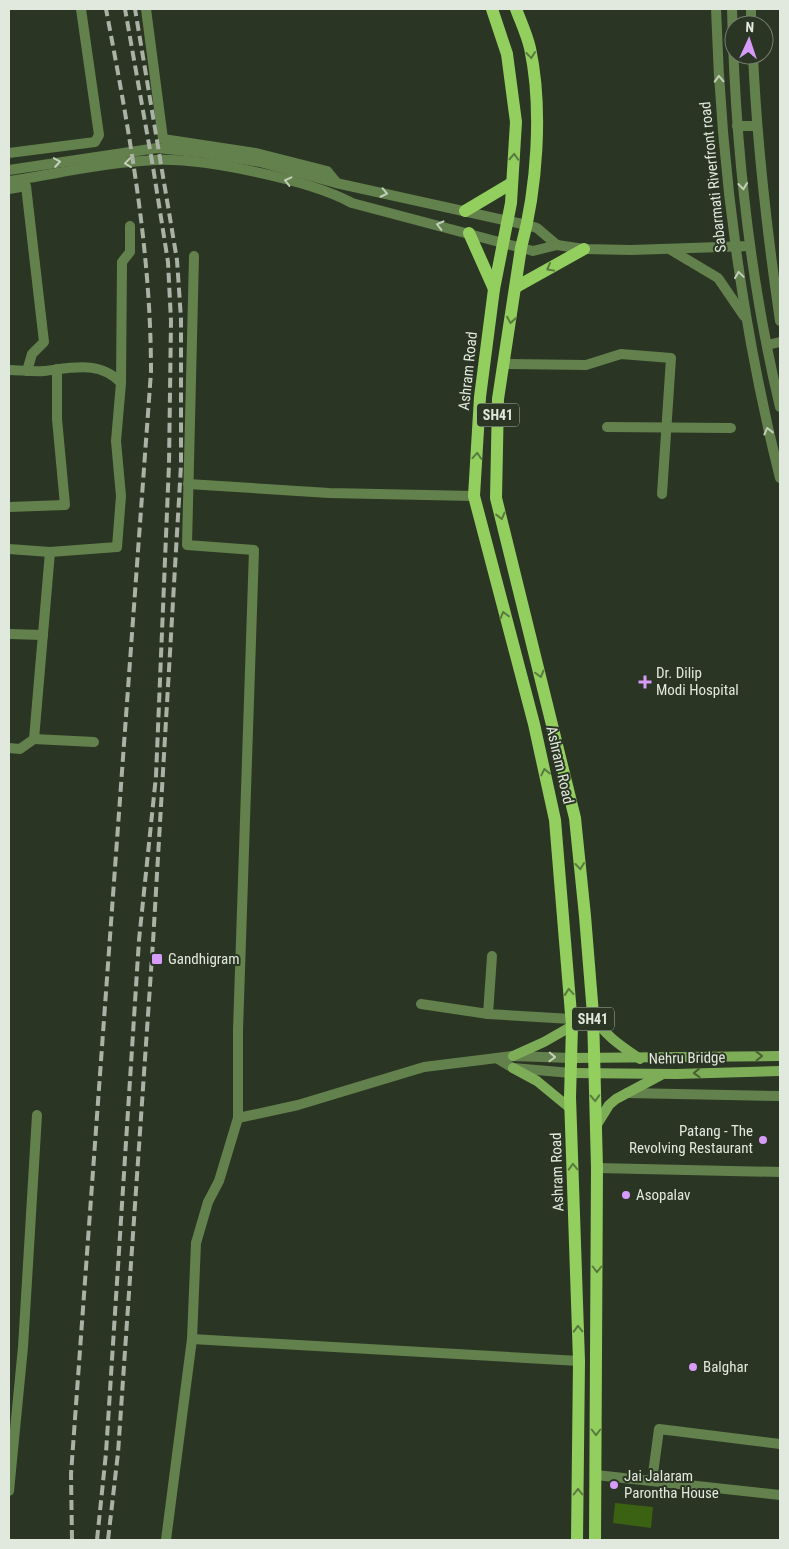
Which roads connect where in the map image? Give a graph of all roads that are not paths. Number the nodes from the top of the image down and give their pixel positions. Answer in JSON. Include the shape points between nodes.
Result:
{"nodes":[{"id":1,"x":80,"y":9,"type":"edge"},
{"id":2,"x":146,"y":9,"type":"edge"},
{"id":3,"x":492,"y":9,"type":"edge"},
{"id":4,"x":516,"y":9,"type":"edge"},
{"id":5,"x":716,"y":9,"type":"edge"},
{"id":6,"x":732,"y":9,"type":"edge"},
{"id":7,"x":753,"y":65,"type":"edge"},
{"id":8,"x":737,"y":126,"type":"junction"},
{"id":9,"x":756,"y":126,"type":"junction"},
{"id":10,"x":9,"y":153,"type":"edge"},
{"id":11,"x":9,"y":170,"type":"edge"},
{"id":12,"x":9,"y":182,"type":"edge"},
{"id":13,"x":336,"y":182,"type":"junction"},
{"id":14,"x":512,"y":183,"type":"junction"},
{"id":15,"x":9,"y":189,"type":"edge"},
{"id":16,"x":465,"y":211,"type":"junction"},
{"id":17,"x":508,"y":221,"type":"junction"},
{"id":18,"x":527,"y":225,"type":"junction"},
{"id":19,"x":130,"y":226,"type":"dead end"},
{"id":20,"x":469,"y":233,"type":"junction"},
{"id":21,"x":503,"y":244,"type":"junction"},
{"id":22,"x":557,"y":245,"type":"junction"},
{"id":23,"x":735,"y":246,"type":"junction"},
{"id":24,"x":750,"y":246,"type":"junction"},
{"id":25,"x":521,"y":248,"type":"junction"},
{"id":26,"x":584,"y":249,"type":"junction"},
{"id":27,"x":669,"y":249,"type":"junction"},
{"id":28,"x":194,"y":256,"type":"dead end"},
{"id":29,"x":516,"y":287,"type":"junction"},
{"id":30,"x":494,"y":289,"type":"junction"},
{"id":31,"x":746,"y":319,"type":"junction"},
{"id":32,"x":780,"y":320,"type":"edge"},
{"id":33,"x":780,"y":342,"type":"edge"},
{"id":34,"x":767,"y":345,"type":"junction"},
{"id":35,"x":504,"y":364,"type":"junction"},
{"id":36,"x":56,"y":369,"type":"junction"},
{"id":37,"x":9,"y":370,"type":"edge"},
{"id":38,"x":27,"y":371,"type":"junction"},
{"id":39,"x":121,"y":383,"type":"junction"},
{"id":40,"x":780,"y":407,"type":"edge"},
{"id":41,"x":607,"y":427,"type":"dead end"},
{"id":42,"x":666,"y":427,"type":"junction"},
{"id":43,"x":731,"y":428,"type":"dead end"},
{"id":44,"x":780,"y":478,"type":"edge"},
{"id":45,"x":188,"y":484,"type":"junction"},
{"id":46,"x":662,"y":494,"type":"dead end"},
{"id":47,"x":474,"y":496,"type":"junction"},
{"id":48,"x":9,"y":507,"type":"edge"},
{"id":49,"x":9,"y":549,"type":"edge"},
{"id":50,"x":50,"y":552,"type":"junction"},
{"id":51,"x":9,"y":634,"type":"edge"},
{"id":52,"x":43,"y":635,"type":"junction"},
{"id":53,"x":34,"y":739,"type":"junction"},
{"id":54,"x":94,"y":742,"type":"dead end"},
{"id":55,"x":9,"y":748,"type":"edge"},
{"id":56,"x":492,"y":956,"type":"dead end"},
{"id":57,"x":421,"y":1004,"type":"dead end"},
{"id":58,"x":488,"y":1014,"type":"junction"},
{"id":59,"x":593,"y":1014,"type":"junction"},
{"id":60,"x":571,"y":1023,"type":"junction"},
{"id":61,"x":513,"y":1056,"type":"junction"},
{"id":62,"x":780,"y":1056,"type":"edge"},
{"id":63,"x":571,"y":1058,"type":"junction"},
{"id":64,"x":498,"y":1059,"type":"junction"},
{"id":65,"x":594,"y":1059,"type":"junction"},
{"id":66,"x":640,"y":1059,"type":"junction"},
{"id":67,"x":513,"y":1068,"type":"junction"},
{"id":68,"x":780,"y":1071,"type":"edge"},
{"id":69,"x":571,"y":1073,"type":"junction"},
{"id":70,"x":594,"y":1074,"type":"junction"},
{"id":71,"x":664,"y":1074,"type":"junction"},
{"id":72,"x":627,"y":1093,"type":"junction"},
{"id":73,"x":780,"y":1096,"type":"edge"},
{"id":74,"x":570,"y":1110,"type":"junction"},
{"id":75,"x":37,"y":1115,"type":"dead end"},
{"id":76,"x":238,"y":1118,"type":"junction"},
{"id":77,"x":596,"y":1126,"type":"junction"},
{"id":78,"x":597,"y":1168,"type":"junction"},
{"id":79,"x":780,"y":1172,"type":"edge"},
{"id":80,"x":192,"y":1340,"type":"junction"},
{"id":81,"x":579,"y":1361,"type":"junction"},
{"id":82,"x":780,"y":1444,"type":"edge"},
{"id":83,"x":596,"y":1476,"type":"junction"},
{"id":84,"x":652,"y":1481,"type":"junction"},
{"id":85,"x":9,"y":1491,"type":"edge"},
{"id":86,"x":780,"y":1495,"type":"edge"},
{"id":87,"x":166,"y":1540,"type":"edge"},
{"id":88,"x":577,"y":1540,"type":"edge"},
{"id":89,"x":595,"y":1540,"type":"edge"}],
"edges":[{"from":1,"to":10,"type":"street","via":[[99,134],[95,142]]},
{"from":2,"to":13,"type":"street","via":[[164,139],[256,153],[326,171]]},
{"from":14,"to":3,"type":"main road","name":"Ashram Road","one_way":true,"via":[[516,122],[507,54]]},
{"from":4,"to":18,"type":"main road","name":"Ashram Road","number":"SH41","one_way":true,"via":[[530,48],[538,125]]},
{"from":23,"to":5,"type":"street","name":"Sabarmati Riverfront road","one_way":true,"via":[[721,120]]},
{"from":6,"to":8,"type":"street","name":"Sabarmati Riverfront road"},
{"from":7,"to":9,"type":"street"},
{"from":8,"to":9,"type":"street"},
{"from":8,"to":24,"type":"street","name":"Sabarmati Riverfront road","one_way":true},
{"from":9,"to":32,"type":"street"},
{"from":11,"to":13,"type":"street","one_way":true,"via":[[157,148],[260,162]]},
{"from":20,"to":12,"type":"street","one_way":true,"via":[[352,203],[335,194],[258,173],[203,164],[157,160]]},
{"from":13,"to":16,"type":"street","one_way":true},
{"from":14,"to":16,"type":"main road"},
{"from":14,"to":17,"type":"main road","name":"Ashram Road"},
{"from":15,"to":38,"type":"street","via":[[26,186],[44,342],[32,354]]},
{"from":16,"to":17,"type":"street"},
{"from":17,"to":18,"type":"street"},
{"from":17,"to":21,"type":"main road","name":"Ashram Road"},
{"from":18,"to":22,"type":"street","via":[[537,228]]},
{"from":18,"to":25,"type":"main road","name":"Ashram Road","number":"SH41"},
{"from":19,"to":39,"type":"street","via":[[130,252],[122,262]]},
{"from":20,"to":21,"type":"street"},
{"from":20,"to":30,"type":"main road"},
{"from":21,"to":25,"type":"street"},
{"from":21,"to":30,"type":"main road","name":"Ashram Road"},
{"from":22,"to":25,"type":"street","via":[[533,251]]},
{"from":22,"to":26,"type":"street"},
{"from":23,"to":24,"type":"street"},
{"from":23,"to":27,"type":"street"},
{"from":31,"to":23,"type":"street","name":"Sabarmati Riverfront road","one_way":true},
{"from":24,"to":34,"type":"street","name":"Sabarmati Riverfront road"},
{"from":25,"to":29,"type":"main road","name":"Ashram Road","number":"SH41"},
{"from":26,"to":27,"type":"street"},
{"from":26,"to":29,"type":"main road","one_way":true},
{"from":27,"to":31,"type":"street","via":[[718,278]]},
{"from":28,"to":45,"type":"street"},
{"from":29,"to":35,"type":"main road","name":"Ashram Road","number":"SH41","one_way":true},
{"from":47,"to":30,"type":"main road","name":"Ashram Road","one_way":true,"via":[[480,397]]},
{"from":44,"to":31,"type":"street","name":"Sabarmati Riverfront road","one_way":true},
{"from":33,"to":34,"type":"street"},
{"from":34,"to":40,"type":"street","name":"Sabarmati Riverfront road"},
{"from":35,"to":42,"type":"street","via":[[586,365],[620,354],[670,358]]},
{"from":35,"to":59,"type":"main road","name":"Ashram Road","number":"SH41","one_way":true,"via":[[498,399],[496,498],[575,818]]},
{"from":36,"to":38,"type":"street"},
{"from":36,"to":39,"type":"street","via":[[102,369]]},
{"from":36,"to":48,"type":"street","via":[[65,505]]},
{"from":37,"to":38,"type":"street"},
{"from":39,"to":50,"type":"street","via":[[116,442],[121,496],[117,547]]},
{"from":41,"to":42,"type":"street"},
{"from":42,"to":43,"type":"street"},
{"from":42,"to":46,"type":"street"},
{"from":45,"to":47,"type":"street","via":[[329,493]]},
{"from":45,"to":76,"type":"street","via":[[187,545],[254,550],[239,985]]},
{"from":60,"to":47,"type":"main road","name":"Ashram Road","one_way":true,"via":[[555,820],[534,724]]},
{"from":49,"to":50,"type":"street"},
{"from":50,"to":52,"type":"street"},
{"from":51,"to":52,"type":"street"},
{"from":52,"to":53,"type":"street"},
{"from":53,"to":54,"type":"street"},
{"from":53,"to":55,"type":"street","via":[[20,749]]},
{"from":56,"to":58,"type":"street"},
{"from":57,"to":58,"type":"street"},
{"from":58,"to":60,"type":"street"},
{"from":59,"to":65,"type":"main road","name":"Ashram Road","number":"SH41"},
{"from":59,"to":66,"type":"main road","via":[[597,1024]]},
{"from":60,"to":61,"type":"main road","via":[[544,1042]]},
{"from":60,"to":63,"type":"main road","name":"Ashram Road"},
{"from":61,"to":63,"type":"street","one_way":true},
{"from":61,"to":64,"type":"street"},
{"from":66,"to":62,"type":"main road","name":"Nehru Bridge","one_way":true},
{"from":63,"to":65,"type":"main road","name":"Nehru Bridge"},
{"from":63,"to":69,"type":"main road","name":"Ashram Road"},
{"from":64,"to":67,"type":"street"},
{"from":64,"to":76,"type":"street","via":[[424,1067],[298,1105]]},
{"from":65,"to":66,"type":"main road","name":"Nehru Bridge"},
{"from":65,"to":70,"type":"main road","name":"Ashram Road","number":"SH41"},
{"from":67,"to":69,"type":"street"},
{"from":67,"to":74,"type":"main road","via":[[537,1081]]},
{"from":68,"to":71,"type":"main road","name":"Nehru Bridge","one_way":true},
{"from":69,"to":70,"type":"main road","name":"Nehru Bridge"},
{"from":69,"to":74,"type":"main road","name":"Ashram Road"},
{"from":70,"to":71,"type":"main road","name":"Nehru Bridge"},
{"from":70,"to":77,"type":"main road","name":"Ashram Road","number":"SH41","one_way":true},
{"from":71,"to":72,"type":"main road"},
{"from":72,"to":73,"type":"street"},
{"from":72,"to":77,"type":"main road","via":[[609,1105]]},
{"from":81,"to":74,"type":"main road","name":"Ashram Road","one_way":true},
{"from":75,"to":85,"type":"street","via":[[23,1347]]},
{"from":76,"to":80,"type":"street","via":[[196,1243]]},
{"from":77,"to":78,"type":"main road","name":"Ashram Road","number":"SH41"},
{"from":78,"to":79,"type":"street"},
{"from":78,"to":83,"type":"main road","name":"Ashram Road","number":"SH41","one_way":true},
{"from":80,"to":81,"type":"street"},
{"from":80,"to":87,"type":"street"},
{"from":88,"to":81,"type":"main road","name":"Ashram Road","one_way":true},
{"from":82,"to":84,"type":"street","via":[[659,1429]]},
{"from":83,"to":84,"type":"street"},
{"from":83,"to":89,"type":"main road","name":"Ashram Road","number":"SH41"},
{"from":84,"to":86,"type":"street"}]}
